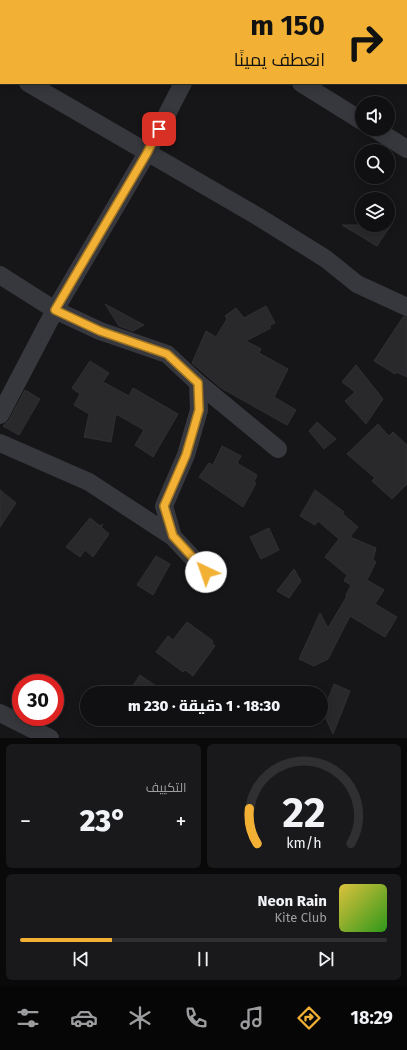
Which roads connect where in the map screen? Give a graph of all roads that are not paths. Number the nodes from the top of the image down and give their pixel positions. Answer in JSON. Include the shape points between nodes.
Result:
{"nodes":[{"id":1,"x":30,"y":84,"type":"edge"},
{"id":2,"x":182,"y":84,"type":"edge"},
{"id":3,"x":303,"y":84,"type":"edge"},
{"id":4,"x":355,"y":117,"type":"edge"},
{"id":5,"x":386,"y":136,"type":"edge"},
{"id":6,"x":407,"y":149,"type":"edge"},
{"id":7,"x":147,"y":153,"type":"junction"},
{"id":8,"x":0,"y":276,"type":"edge"},
{"id":9,"x":407,"y":307,"type":"edge"},
{"id":10,"x":55,"y":310,"type":"junction"},
{"id":11,"x":198,"y":383,"type":"junction"},
{"id":12,"x":0,"y":415,"type":"edge"},
{"id":13,"x":0,"y":443,"type":"edge"},
{"id":14,"x":278,"y":449,"type":"dead end"},
{"id":15,"x":173,"y":536,"type":"junction"},
{"id":16,"x":206,"y":572,"type":"dead end"},
{"id":17,"x":0,"y":713,"type":"edge"},
{"id":18,"x":50,"y":738,"type":"edge"}],
"edges":[{"from":1,"to":7,"type":"street"},
{"from":2,"to":7,"type":"street"},
{"from":3,"to":4,"type":"street"},
{"from":5,"to":6,"type":"street"},
{"from":7,"to":9,"type":"street","via":[[270,224],[326,259],[357,284]]},
{"from":7,"to":10,"type":"street"},
{"from":8,"to":10,"type":"street"},
{"from":10,"to":11,"type":"street","via":[[100,331],[167,354]]},
{"from":10,"to":12,"type":"street"},
{"from":11,"to":14,"type":"street"},
{"from":11,"to":15,"type":"street","via":[[199,410],[186,455],[164,506]]},
{"from":13,"to":15,"type":"street","via":[[89,482]]},
{"from":15,"to":16,"type":"street"},
{"from":17,"to":18,"type":"street"}]}
